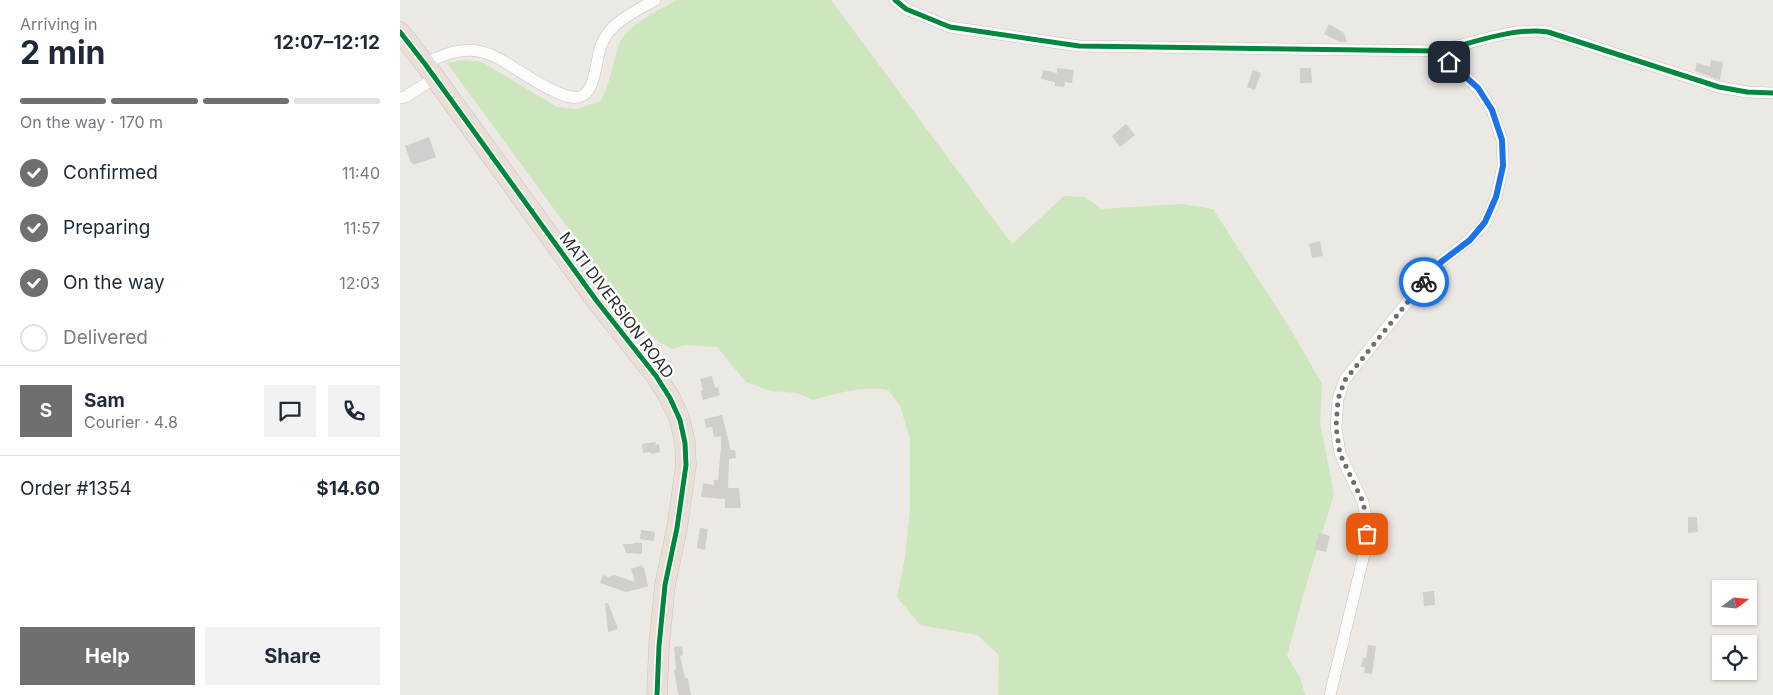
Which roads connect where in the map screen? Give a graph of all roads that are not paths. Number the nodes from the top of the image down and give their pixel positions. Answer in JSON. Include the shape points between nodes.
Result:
{"nodes":[{"id":1,"x":654,"y":0,"type":"edge"},
{"id":2,"x":895,"y":0,"type":"edge"},
{"id":3,"x":400,"y":32,"type":"edge"},
{"id":4,"x":1436,"y":51,"type":"junction"},
{"id":5,"x":430,"y":71,"type":"junction"},
{"id":6,"x":1773,"y":93,"type":"edge"},
{"id":7,"x":400,"y":98,"type":"edge"},
{"id":8,"x":657,"y":695,"type":"edge"},
{"id":9,"x":1330,"y":695,"type":"edge"}],
"edges":[{"from":1,"to":5,"type":"street","via":[[615,26],[602,42],[594,79],[589,91],[580,97],[568,97],[545,87],[518,69],[474,50],[456,50],[439,56]]},
{"from":2,"to":4,"type":"street","via":[[906,9],[950,27],[1079,46]]},
{"from":3,"to":5,"type":"highway","name":"MATI DIVERSION ROAD"},
{"from":4,"to":6,"type":"street","via":[[1518,32],[1548,32],[1719,87]]},
{"from":4,"to":9,"type":"street","via":[[1478,88],[1492,110],[1502,140],[1503,166],[1496,197],[1485,222],[1470,240],[1441,262],[1404,306],[1345,380],[1338,399],[1336,427],[1340,454],[1363,502],[1367,522],[1364,554]]},
{"from":5,"to":7,"type":"street","via":[[405,97]]},
{"from":5,"to":8,"type":"highway","name":"MATI DIVERSION ROAD","via":[[601,307],[656,376],[680,420],[686,443],[685,472],[666,585]]}]}
